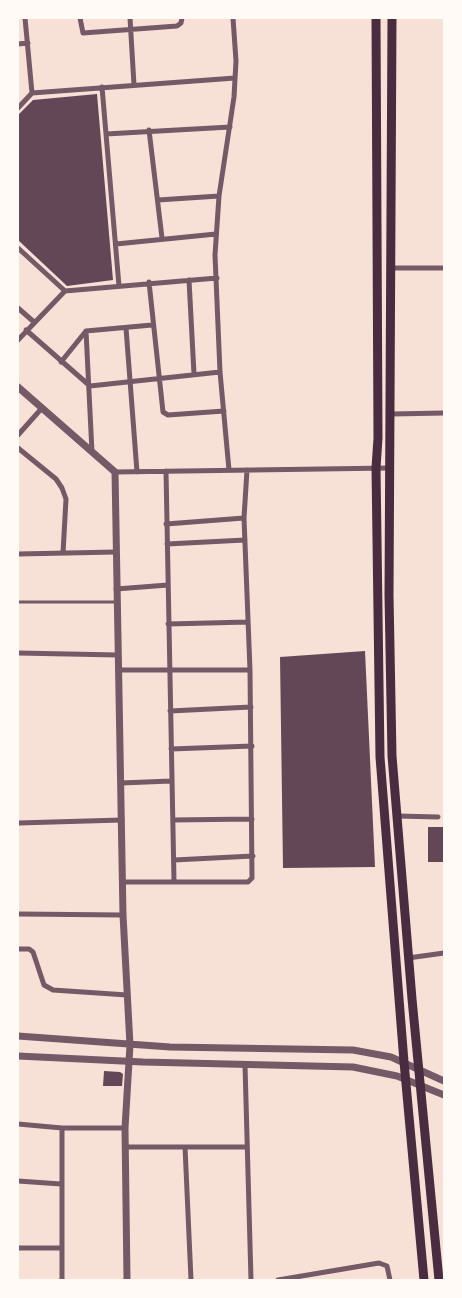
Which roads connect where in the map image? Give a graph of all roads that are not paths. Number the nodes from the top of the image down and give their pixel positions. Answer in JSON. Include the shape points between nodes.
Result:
{"nodes":[{"id":1,"x":25,"y":18,"type":"edge"},
{"id":2,"x":80,"y":18,"type":"edge"},
{"id":3,"x":130,"y":18,"type":"edge"},
{"id":4,"x":182,"y":18,"type":"edge"},
{"id":5,"x":233,"y":18,"type":"edge"},
{"id":6,"x":376,"y":18,"type":"edge"},
{"id":7,"x":392,"y":18,"type":"edge"},
{"id":8,"x":131,"y":30,"type":"junction"},
{"id":9,"x":28,"y":43,"type":"junction"},
{"id":10,"x":18,"y":44,"type":"edge"},
{"id":11,"x":235,"y":78,"type":"junction"},
{"id":12,"x":134,"y":85,"type":"junction"},
{"id":13,"x":102,"y":87,"type":"junction"},
{"id":14,"x":32,"y":93,"type":"junction"},
{"id":15,"x":18,"y":108,"type":"edge"},
{"id":16,"x":230,"y":127,"type":"junction"},
{"id":17,"x":149,"y":130,"type":"junction"},
{"id":18,"x":106,"y":134,"type":"junction"},
{"id":19,"x":219,"y":196,"type":"junction"},
{"id":20,"x":158,"y":200,"type":"junction"},
{"id":21,"x":216,"y":234,"type":"junction"},
{"id":22,"x":162,"y":238,"type":"junction"},
{"id":23,"x":116,"y":244,"type":"junction"},
{"id":24,"x":18,"y":248,"type":"edge"},
{"id":25,"x":391,"y":268,"type":"junction"},
{"id":26,"x":444,"y":268,"type":"edge"},
{"id":27,"x":217,"y":278,"type":"junction"},
{"id":28,"x":189,"y":280,"type":"junction"},
{"id":29,"x":149,"y":282,"type":"junction"},
{"id":30,"x":119,"y":286,"type":"junction"},
{"id":31,"x":65,"y":291,"type":"junction"},
{"id":32,"x":18,"y":308,"type":"edge"},
{"id":33,"x":34,"y":322,"type":"junction"},
{"id":34,"x":152,"y":325,"type":"junction"},
{"id":35,"x":126,"y":328,"type":"junction"},
{"id":36,"x":26,"y":330,"type":"junction"},
{"id":37,"x":86,"y":331,"type":"junction"},
{"id":38,"x":18,"y":340,"type":"edge"},
{"id":39,"x":61,"y":362,"type":"junction"},
{"id":40,"x":220,"y":372,"type":"junction"},
{"id":41,"x":194,"y":374,"type":"junction"},
{"id":42,"x":159,"y":378,"type":"junction"},
{"id":43,"x":131,"y":382,"type":"junction"},
{"id":44,"x":90,"y":386,"type":"junction"},
{"id":45,"x":18,"y":387,"type":"edge"},
{"id":46,"x":42,"y":408,"type":"junction"},
{"id":47,"x":224,"y":410,"type":"junction"},
{"id":48,"x":444,"y":413,"type":"edge"},
{"id":49,"x":392,"y":414,"type":"junction"},
{"id":50,"x":18,"y":435,"type":"edge"},
{"id":51,"x":18,"y":448,"type":"edge"},
{"id":52,"x":92,"y":452,"type":"junction"},
{"id":53,"x":376,"y":468,"type":"junction"},
{"id":54,"x":390,"y":468,"type":"junction"},
{"id":55,"x":229,"y":470,"type":"junction"},
{"id":56,"x":247,"y":470,"type":"junction"},
{"id":57,"x":166,"y":471,"type":"junction"},
{"id":58,"x":115,"y":472,"type":"junction"},
{"id":59,"x":137,"y":472,"type":"junction"},
{"id":60,"x":244,"y":518,"type":"junction"},
{"id":61,"x":166,"y":524,"type":"junction"},
{"id":62,"x":245,"y":540,"type":"junction"},
{"id":63,"x":167,"y":544,"type":"junction"},
{"id":64,"x":116,"y":552,"type":"junction"},
{"id":65,"x":63,"y":553,"type":"junction"},
{"id":66,"x":18,"y":554,"type":"edge"},
{"id":67,"x":168,"y":585,"type":"junction"},
{"id":68,"x":116,"y":589,"type":"junction"},
{"id":69,"x":18,"y":602,"type":"edge"},
{"id":70,"x":116,"y":602,"type":"junction"},
{"id":71,"x":248,"y":622,"type":"junction"},
{"id":72,"x":168,"y":624,"type":"junction"},
{"id":73,"x":18,"y":654,"type":"edge"},
{"id":74,"x":118,"y":655,"type":"junction"},
{"id":75,"x":118,"y":670,"type":"junction"},
{"id":76,"x":250,"y":670,"type":"junction"},
{"id":77,"x":170,"y":671,"type":"junction"},
{"id":78,"x":251,"y":707,"type":"junction"},
{"id":79,"x":170,"y":711,"type":"junction"},
{"id":80,"x":252,"y":746,"type":"junction"},
{"id":81,"x":171,"y":749,"type":"junction"},
{"id":82,"x":171,"y":782,"type":"junction"},
{"id":83,"x":121,"y":783,"type":"junction"},
{"id":84,"x":397,"y":816,"type":"junction"},
{"id":85,"x":438,"y":816,"type":"dead end"},
{"id":86,"x":252,"y":819,"type":"junction"},
{"id":87,"x":122,"y":820,"type":"junction"},
{"id":88,"x":173,"y":820,"type":"junction"},
{"id":89,"x":18,"y":823,"type":"edge"},
{"id":90,"x":253,"y":856,"type":"junction"},
{"id":91,"x":174,"y":860,"type":"junction"},
{"id":92,"x":174,"y":881,"type":"junction"},
{"id":93,"x":123,"y":882,"type":"junction"},
{"id":94,"x":18,"y":914,"type":"edge"},
{"id":95,"x":123,"y":915,"type":"junction"},
{"id":96,"x":18,"y":949,"type":"edge"},
{"id":97,"x":444,"y":954,"type":"edge"},
{"id":98,"x":408,"y":958,"type":"junction"},
{"id":99,"x":127,"y":994,"type":"junction"},
{"id":100,"x":18,"y":1036,"type":"edge"},
{"id":101,"x":130,"y":1045,"type":"junction"},
{"id":102,"x":18,"y":1056,"type":"edge"},
{"id":103,"x":129,"y":1062,"type":"junction"},
{"id":104,"x":404,"y":1062,"type":"junction"},
{"id":105,"x":245,"y":1065,"type":"junction"},
{"id":106,"x":419,"y":1068,"type":"junction"},
{"id":107,"x":406,"y":1080,"type":"junction"},
{"id":108,"x":444,"y":1081,"type":"edge"},
{"id":109,"x":420,"y":1085,"type":"junction"},
{"id":110,"x":444,"y":1095,"type":"edge"},
{"id":111,"x":18,"y":1124,"type":"edge"},
{"id":112,"x":62,"y":1128,"type":"junction"},
{"id":113,"x":125,"y":1128,"type":"junction"},
{"id":114,"x":126,"y":1147,"type":"junction"},
{"id":115,"x":185,"y":1147,"type":"junction"},
{"id":116,"x":247,"y":1147,"type":"junction"},
{"id":117,"x":18,"y":1181,"type":"edge"},
{"id":118,"x":61,"y":1184,"type":"junction"},
{"id":119,"x":444,"y":1247,"type":"edge"},
{"id":120,"x":18,"y":1248,"type":"edge"},
{"id":121,"x":62,"y":1248,"type":"junction"},
{"id":122,"x":435,"y":1248,"type":"junction"},
{"id":123,"x":62,"y":1280,"type":"edge"},
{"id":124,"x":127,"y":1280,"type":"edge"},
{"id":125,"x":191,"y":1280,"type":"edge"},
{"id":126,"x":251,"y":1280,"type":"edge"},
{"id":127,"x":278,"y":1280,"type":"edge"},
{"id":128,"x":390,"y":1280,"type":"edge"},
{"id":129,"x":424,"y":1280,"type":"edge"},
{"id":130,"x":438,"y":1280,"type":"edge"}],
"edges":[{"from":1,"to":9,"type":"street"},
{"from":2,"to":8,"type":"street","via":[[83,33]]},
{"from":3,"to":8,"type":"street"},
{"from":4,"to":8,"type":"street","via":[[177,26]]},
{"from":5,"to":11,"type":"street"},
{"from":6,"to":53,"type":"main road"},
{"from":7,"to":25,"type":"main road"},
{"from":8,"to":12,"type":"street"},
{"from":9,"to":10,"type":"street"},
{"from":9,"to":14,"type":"street"},
{"from":11,"to":12,"type":"street"},
{"from":11,"to":16,"type":"street"},
{"from":12,"to":13,"type":"street"},
{"from":13,"to":14,"type":"street"},
{"from":13,"to":18,"type":"street"},
{"from":14,"to":15,"type":"street"},
{"from":16,"to":17,"type":"street"},
{"from":16,"to":19,"type":"street"},
{"from":17,"to":18,"type":"street"},
{"from":17,"to":20,"type":"street"},
{"from":18,"to":23,"type":"street"},
{"from":19,"to":20,"type":"street"},
{"from":19,"to":21,"type":"street"},
{"from":20,"to":22,"type":"street"},
{"from":21,"to":22,"type":"street"},
{"from":21,"to":27,"type":"street"},
{"from":22,"to":23,"type":"street"},
{"from":23,"to":30,"type":"street"},
{"from":24,"to":31,"type":"street"},
{"from":25,"to":26,"type":"street"},
{"from":25,"to":49,"type":"main road"},
{"from":27,"to":28,"type":"street"},
{"from":27,"to":40,"type":"street"},
{"from":28,"to":29,"type":"street"},
{"from":28,"to":41,"type":"street"},
{"from":29,"to":30,"type":"street"},
{"from":29,"to":34,"type":"street"},
{"from":30,"to":31,"type":"street"},
{"from":31,"to":33,"type":"street"},
{"from":32,"to":33,"type":"street"},
{"from":33,"to":36,"type":"street"},
{"from":34,"to":35,"type":"street"},
{"from":34,"to":42,"type":"street"},
{"from":35,"to":37,"type":"street"},
{"from":35,"to":43,"type":"street"},
{"from":36,"to":38,"type":"street"},
{"from":36,"to":39,"type":"street"},
{"from":37,"to":39,"type":"street"},
{"from":37,"to":44,"type":"street"},
{"from":39,"to":44,"type":"street"},
{"from":40,"to":41,"type":"street"},
{"from":40,"to":47,"type":"street"},
{"from":41,"to":42,"type":"street"},
{"from":42,"to":43,"type":"street"},
{"from":42,"to":47,"type":"street","via":[[163,412],[168,415]]},
{"from":43,"to":44,"type":"street"},
{"from":43,"to":59,"type":"street"},
{"from":44,"to":52,"type":"street"},
{"from":45,"to":46,"type":"street"},
{"from":46,"to":50,"type":"street"},
{"from":46,"to":52,"type":"street"},
{"from":47,"to":55,"type":"street"},
{"from":48,"to":49,"type":"street"},
{"from":49,"to":54,"type":"main road"},
{"from":51,"to":65,"type":"street","via":[[56,479],[62,488],[66,498]]},
{"from":52,"to":58,"type":"street"},
{"from":53,"to":54,"type":"street"},
{"from":53,"to":56,"type":"street"},
{"from":53,"to":104,"type":"main road","via":[[380,757]]},
{"from":54,"to":84,"type":"main road","via":[[392,756]]},
{"from":55,"to":56,"type":"street"},
{"from":55,"to":57,"type":"street"},
{"from":56,"to":60,"type":"street"},
{"from":57,"to":59,"type":"street"},
{"from":57,"to":61,"type":"street"},
{"from":58,"to":59,"type":"street"},
{"from":58,"to":64,"type":"street"},
{"from":60,"to":61,"type":"street"},
{"from":60,"to":62,"type":"street"},
{"from":61,"to":63,"type":"street"},
{"from":62,"to":63,"type":"street"},
{"from":62,"to":71,"type":"street"},
{"from":63,"to":67,"type":"street"},
{"from":64,"to":65,"type":"street"},
{"from":64,"to":68,"type":"street"},
{"from":65,"to":66,"type":"street"},
{"from":67,"to":68,"type":"street"},
{"from":67,"to":72,"type":"street"},
{"from":68,"to":70,"type":"street"},
{"from":69,"to":70,"type":"lane"},
{"from":70,"to":74,"type":"street"},
{"from":71,"to":72,"type":"street"},
{"from":71,"to":76,"type":"street"},
{"from":72,"to":77,"type":"street"},
{"from":73,"to":74,"type":"street"},
{"from":74,"to":75,"type":"street"},
{"from":75,"to":77,"type":"street"},
{"from":75,"to":83,"type":"street"},
{"from":76,"to":77,"type":"street"},
{"from":76,"to":78,"type":"street"},
{"from":77,"to":79,"type":"street"},
{"from":78,"to":79,"type":"street"},
{"from":78,"to":80,"type":"street"},
{"from":79,"to":81,"type":"street"},
{"from":80,"to":81,"type":"street"},
{"from":80,"to":86,"type":"street"},
{"from":81,"to":82,"type":"street"},
{"from":82,"to":83,"type":"street"},
{"from":82,"to":88,"type":"street"},
{"from":83,"to":87,"type":"street"},
{"from":84,"to":85,"type":"street"},
{"from":84,"to":98,"type":"main road"},
{"from":86,"to":88,"type":"street"},
{"from":86,"to":90,"type":"street"},
{"from":87,"to":89,"type":"street"},
{"from":87,"to":93,"type":"street"},
{"from":88,"to":91,"type":"street"},
{"from":90,"to":91,"type":"street"},
{"from":90,"to":92,"type":"street","via":[[252,878],[248,882]]},
{"from":91,"to":92,"type":"street"},
{"from":92,"to":93,"type":"street"},
{"from":93,"to":95,"type":"street"},
{"from":94,"to":95,"type":"street"},
{"from":95,"to":99,"type":"street"},
{"from":96,"to":99,"type":"street","via":[[33,952],[44,984],[52,990]]},
{"from":97,"to":98,"type":"street"},
{"from":98,"to":106,"type":"main road"},
{"from":99,"to":101,"type":"street"},
{"from":100,"to":101,"type":"street"},
{"from":101,"to":103,"type":"street"},
{"from":101,"to":104,"type":"street","via":[[353,1050]]},
{"from":102,"to":103,"type":"street"},
{"from":103,"to":105,"type":"street"},
{"from":103,"to":113,"type":"street"},
{"from":104,"to":106,"type":"street"},
{"from":104,"to":107,"type":"main road"},
{"from":105,"to":107,"type":"street","via":[[368,1068]]},
{"from":105,"to":116,"type":"street"},
{"from":106,"to":108,"type":"street"},
{"from":106,"to":109,"type":"main road"},
{"from":107,"to":109,"type":"street"},
{"from":107,"to":129,"type":"main road"},
{"from":109,"to":110,"type":"street"},
{"from":109,"to":122,"type":"main road"},
{"from":111,"to":112,"type":"street"},
{"from":112,"to":113,"type":"street"},
{"from":112,"to":118,"type":"street"},
{"from":113,"to":114,"type":"street"},
{"from":114,"to":115,"type":"street"},
{"from":114,"to":124,"type":"street"},
{"from":115,"to":116,"type":"street"},
{"from":115,"to":125,"type":"street"},
{"from":116,"to":126,"type":"street"},
{"from":117,"to":118,"type":"street"},
{"from":118,"to":121,"type":"street"},
{"from":119,"to":122,"type":"lane"},
{"from":120,"to":121,"type":"street"},
{"from":121,"to":123,"type":"street"},
{"from":122,"to":130,"type":"main road"},
{"from":127,"to":128,"type":"street","via":[[380,1263],[387,1266]]}]}
